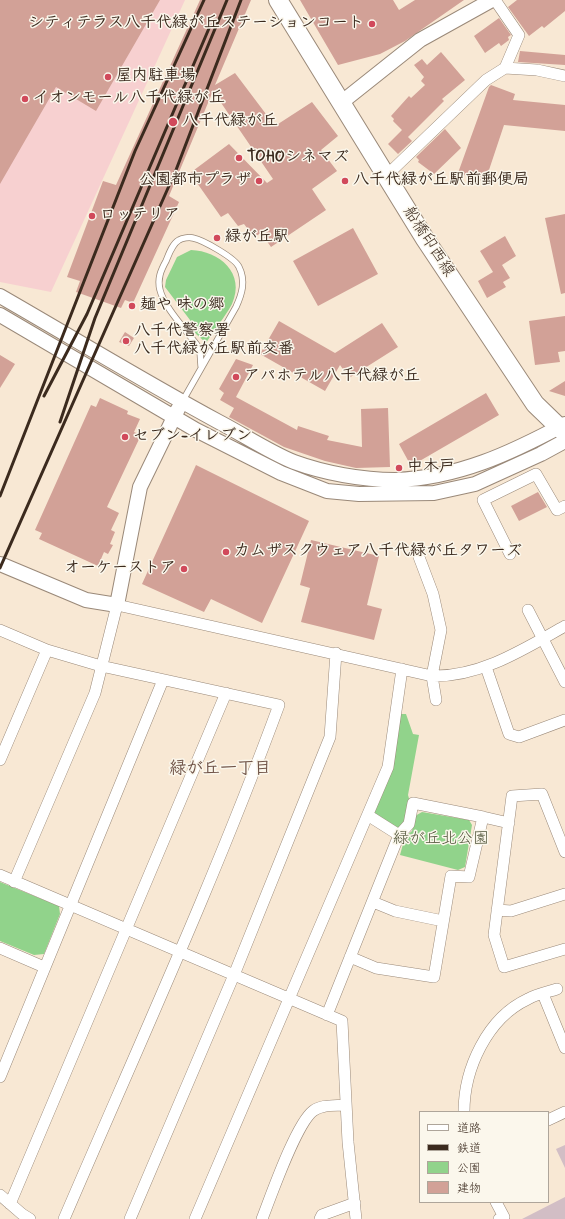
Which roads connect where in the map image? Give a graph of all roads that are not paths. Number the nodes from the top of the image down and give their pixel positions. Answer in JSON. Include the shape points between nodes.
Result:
{"nodes":[{"id":1,"x":278,"y":0,"type":"edge"},
{"id":2,"x":492,"y":0,"type":"edge"},
{"id":3,"x":495,"y":0,"type":"edge"},
{"id":4,"x":505,"y":68,"type":"junction"},
{"id":5,"x":565,"y":76,"type":"edge"},
{"id":6,"x":342,"y":102,"type":"junction"},
{"id":7,"x":386,"y":176,"type":"junction"},
{"id":8,"x":0,"y":296,"type":"edge"},
{"id":9,"x":0,"y":315,"type":"edge"},
{"id":10,"x":202,"y":366,"type":"junction"},
{"id":11,"x":182,"y":402,"type":"junction"},
{"id":12,"x":173,"y":418,"type":"junction"},
{"id":13,"x":563,"y":431,"type":"edge"},
{"id":14,"x":565,"y":506,"type":"edge"},
{"id":15,"x":510,"y":554,"type":"dead end"},
{"id":16,"x":419,"y":557,"type":"dead end"},
{"id":17,"x":0,"y":564,"type":"edge"},
{"id":18,"x":117,"y":605,"type":"junction"},
{"id":19,"x":528,"y":610,"type":"dead end"},
{"id":20,"x":565,"y":626,"type":"edge"},
{"id":21,"x":0,"y":630,"type":"edge"},
{"id":22,"x":543,"y":638,"type":"junction"},
{"id":23,"x":47,"y":650,"type":"junction"},
{"id":24,"x":336,"y":653,"type":"junction"},
{"id":25,"x":101,"y":666,"type":"junction"},
{"id":26,"x":486,"y":667,"type":"junction"},
{"id":27,"x":402,"y":669,"type":"junction"},
{"id":28,"x":432,"y":676,"type":"junction"},
{"id":29,"x":163,"y":680,"type":"junction"},
{"id":30,"x":565,"y":682,"type":"edge"},
{"id":31,"x":226,"y":693,"type":"junction"},
{"id":32,"x":436,"y":700,"type":"dead end"},
{"id":33,"x":565,"y":720,"type":"edge"},
{"id":34,"x":0,"y":760,"type":"edge"},
{"id":35,"x":368,"y":816,"type":"junction"},
{"id":36,"x":483,"y":817,"type":"junction"},
{"id":37,"x":509,"y":823,"type":"junction"},
{"id":38,"x":400,"y":835,"type":"junction"},
{"id":39,"x":565,"y":852,"type":"edge"},
{"id":40,"x":0,"y":876,"type":"edge"},
{"id":41,"x":14,"y":882,"type":"junction"},
{"id":42,"x":565,"y":894,"type":"edge"},
{"id":43,"x":373,"y":902,"type":"junction"},
{"id":44,"x":71,"y":906,"type":"junction"},
{"id":45,"x":497,"y":910,"type":"junction"},
{"id":46,"x":443,"y":921,"type":"junction"},
{"id":47,"x":127,"y":929,"type":"junction"},
{"id":48,"x":0,"y":948,"type":"edge"},
{"id":49,"x":565,"y":949,"type":"edge"},
{"id":50,"x":179,"y":952,"type":"junction"},
{"id":51,"x":350,"y":957,"type":"junction"},
{"id":52,"x":44,"y":967,"type":"junction"},
{"id":53,"x":234,"y":975,"type":"junction"},
{"id":54,"x":557,"y":989,"type":"dead end"},
{"id":55,"x":543,"y":994,"type":"junction"},
{"id":56,"x":290,"y":999,"type":"junction"},
{"id":57,"x":327,"y":1015,"type":"junction"},
{"id":58,"x":565,"y":1048,"type":"edge"},
{"id":59,"x":0,"y":1077,"type":"edge"},
{"id":60,"x":346,"y":1106,"type":"junction"},
{"id":61,"x":464,"y":1111,"type":"edge"},
{"id":62,"x":565,"y":1112,"type":"edge"},
{"id":63,"x":549,"y":1120,"type":"edge"},
{"id":64,"x":0,"y":1195,"type":"edge"},
{"id":65,"x":354,"y":1203,"type":"junction"},
{"id":66,"x":497,"y":1203,"type":"edge"},
{"id":67,"x":10,"y":1204,"type":"junction"},
{"id":68,"x":30,"y":1219,"type":"edge"},
{"id":69,"x":64,"y":1219,"type":"edge"},
{"id":70,"x":130,"y":1219,"type":"edge"},
{"id":71,"x":195,"y":1219,"type":"edge"},
{"id":72,"x":262,"y":1219,"type":"edge"},
{"id":73,"x":320,"y":1219,"type":"edge"},
{"id":74,"x":356,"y":1219,"type":"edge"},
{"id":75,"x":498,"y":1219,"type":"edge"}],
"edges":[{"from":1,"to":6,"type":"main road","name":"船橋印西線"},
{"from":2,"to":6,"type":"street","via":[[420,40]]},
{"from":3,"to":4,"type":"street","via":[[520,35]]},
{"from":4,"to":5,"type":"street","via":[[537,70]]},
{"from":4,"to":7,"type":"street","via":[[486,80]]},
{"from":6,"to":7,"type":"main road","name":"船橋印西線"},
{"from":7,"to":13,"type":"main road","name":"船橋印西線","via":[[535,404]]},
{"from":8,"to":11,"type":"street"},
{"from":9,"to":12,"type":"street"},
{"from":10,"to":10,"type":"lane","via":[[197,345],[164,300],[159,289],[161,270],[172,248],[185,238],[200,240],[231,258],[239,265],[242,276],[242,295]]},
{"from":10,"to":11,"type":"lane"},
{"from":11,"to":12,"type":"street"},
{"from":11,"to":13,"type":"street","via":[[293,462],[335,473],[395,480],[468,469]]},
{"from":12,"to":13,"type":"street","via":[[281,473],[327,490],[359,494],[434,493],[475,484],[541,454]]},
{"from":12,"to":18,"type":"street","via":[[140,487]]},
{"from":14,"to":15,"type":"street","via":[[557,510],[536,474],[483,500]]},
{"from":16,"to":28,"type":"street","via":[[433,594],[441,630]]},
{"from":17,"to":18,"type":"street","via":[[86,600]]},
{"from":18,"to":24,"type":"street"},
{"from":18,"to":25,"type":"street"},
{"from":19,"to":22,"type":"street"},
{"from":20,"to":22,"type":"street"},
{"from":21,"to":23,"type":"street"},
{"from":22,"to":26,"type":"street"},
{"from":22,"to":30,"type":"street"},
{"from":23,"to":25,"type":"street"},
{"from":23,"to":34,"type":"street"},
{"from":24,"to":27,"type":"street"},
{"from":24,"to":53,"type":"street","via":[[330,737]]},
{"from":25,"to":29,"type":"street"},
{"from":25,"to":41,"type":"street","via":[[95,693]]},
{"from":26,"to":28,"type":"street","via":[[450,676]]},
{"from":26,"to":33,"type":"street","via":[[508,734],[519,737]]},
{"from":27,"to":28,"type":"street"},
{"from":27,"to":35,"type":"street","via":[[388,767]]},
{"from":28,"to":32,"type":"street"},
{"from":29,"to":31,"type":"street"},
{"from":29,"to":44,"type":"street"},
{"from":31,"to":47,"type":"street"},
{"from":31,"to":50,"type":"street","via":[[279,705]]},
{"from":35,"to":38,"type":"street"},
{"from":35,"to":56,"type":"street"},
{"from":36,"to":37,"type":"street"},
{"from":36,"to":38,"type":"street","via":[[413,803],[409,824]]},
{"from":36,"to":46,"type":"street","via":[[470,877],[451,876]]},
{"from":37,"to":39,"type":"street","via":[[512,796],[542,794]]},
{"from":37,"to":45,"type":"street"},
{"from":38,"to":43,"type":"street"},
{"from":40,"to":41,"type":"street"},
{"from":41,"to":44,"type":"street"},
{"from":42,"to":45,"type":"street","via":[[511,911]]},
{"from":43,"to":46,"type":"street","via":[[395,912]]},
{"from":43,"to":51,"type":"street"},
{"from":44,"to":47,"type":"street"},
{"from":44,"to":52,"type":"street"},
{"from":45,"to":49,"type":"street","via":[[494,935],[504,967]]},
{"from":46,"to":51,"type":"street","via":[[434,977],[376,968]]},
{"from":47,"to":50,"type":"street"},
{"from":47,"to":67,"type":"street"},
{"from":48,"to":52,"type":"street"},
{"from":50,"to":53,"type":"street"},
{"from":50,"to":69,"type":"street"},
{"from":51,"to":57,"type":"street"},
{"from":52,"to":59,"type":"street"},
{"from":53,"to":56,"type":"street"},
{"from":53,"to":70,"type":"street"},
{"from":54,"to":55,"type":"street"},
{"from":55,"to":58,"type":"street"},
{"from":55,"to":61,"type":"street","via":[[527,999],[493,1026],[473,1063],[464,1096]]},
{"from":56,"to":57,"type":"street"},
{"from":56,"to":71,"type":"street"},
{"from":57,"to":60,"type":"street","via":[[342,1021]]},
{"from":60,"to":65,"type":"street"},
{"from":60,"to":72,"type":"street","via":[[324,1106],[313,1112],[301,1125]]},
{"from":62,"to":63,"type":"street"},
{"from":64,"to":67,"type":"street"},
{"from":65,"to":73,"type":"street","via":[[322,1215]]},
{"from":65,"to":74,"type":"street"},
{"from":66,"to":75,"type":"street","via":[[504,1217]]},
{"from":67,"to":68,"type":"street"}]}
